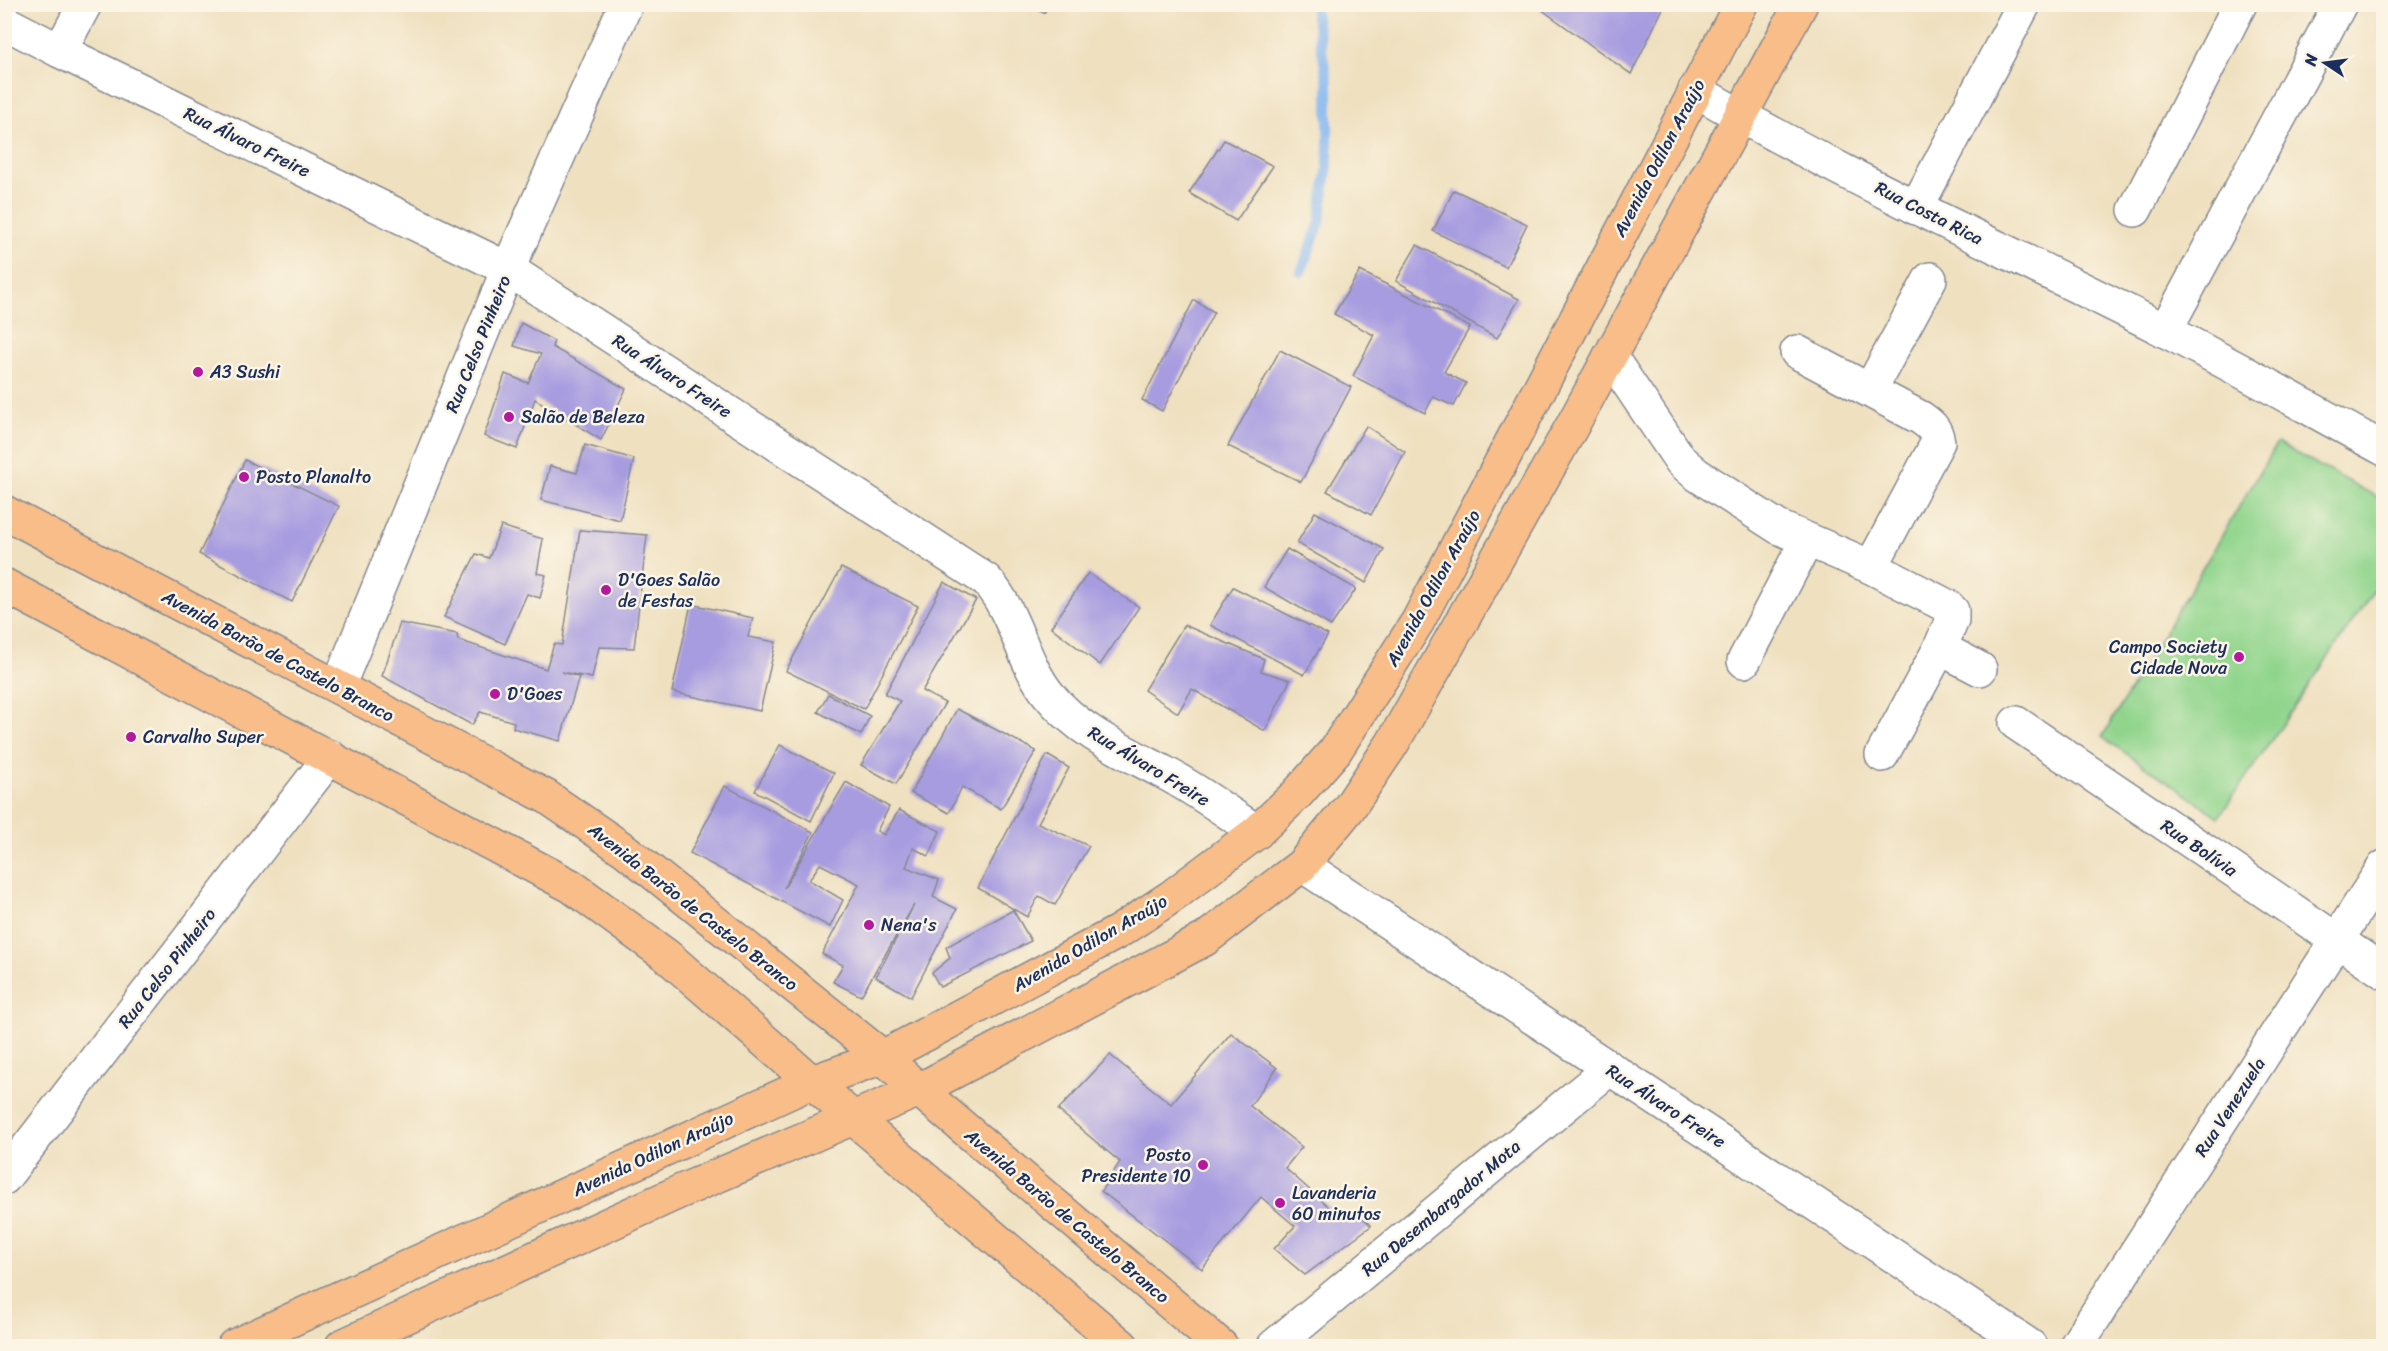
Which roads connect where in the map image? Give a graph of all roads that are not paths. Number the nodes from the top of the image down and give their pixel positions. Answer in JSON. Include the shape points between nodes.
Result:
{"nodes":[{"id":1,"x":85,"y":4,"type":"edge"},
{"id":2,"x":626,"y":4,"type":"edge"},
{"id":3,"x":1741,"y":4,"type":"edge"},
{"id":4,"x":1801,"y":4,"type":"edge"},
{"id":5,"x":2024,"y":4,"type":"edge"},
{"id":6,"x":2240,"y":4,"type":"edge"},
{"id":7,"x":2340,"y":4,"type":"edge"},
{"id":8,"x":4,"y":21,"type":"edge"},
{"id":9,"x":60,"y":51,"type":"junction"},
{"id":10,"x":1695,"y":90,"type":"junction"},
{"id":11,"x":1740,"y":117,"type":"junction"},
{"id":12,"x":1916,"y":208,"type":"junction"},
{"id":13,"x":2135,"y":210,"type":"dead end"},
{"id":14,"x":508,"y":269,"type":"junction"},
{"id":15,"x":1930,"y":279,"type":"dead end"},
{"id":16,"x":2165,"y":331,"type":"junction"},
{"id":17,"x":1797,"y":352,"type":"dead end"},
{"id":18,"x":1610,"y":356,"type":"junction"},
{"id":19,"x":1870,"y":390,"type":"junction"},
{"id":20,"x":2384,"y":449,"type":"edge"},
{"id":21,"x":4,"y":512,"type":"edge"},
{"id":22,"x":1807,"y":540,"type":"junction"},
{"id":23,"x":1871,"y":567,"type":"junction"},
{"id":24,"x":4,"y":585,"type":"edge"},
{"id":25,"x":1940,"y":648,"type":"junction"},
{"id":26,"x":1744,"y":661,"type":"dead end"},
{"id":27,"x":1980,"y":669,"type":"dead end"},
{"id":28,"x":338,"y":687,"type":"junction"},
{"id":29,"x":2016,"y":723,"type":"dead end"},
{"id":30,"x":1882,"y":755,"type":"dead end"},
{"id":31,"x":330,"y":758,"type":"junction"},
{"id":32,"x":1257,"y":832,"type":"junction"},
{"id":33,"x":1302,"y":865,"type":"junction"},
{"id":34,"x":2384,"y":867,"type":"edge"},
{"id":35,"x":2336,"y":941,"type":"junction"},
{"id":36,"x":2384,"y":972,"type":"edge"},
{"id":37,"x":883,"y":1057,"type":"junction"},
{"id":38,"x":1609,"y":1069,"type":"junction"},
{"id":39,"x":812,"y":1082,"type":"junction"},
{"id":40,"x":919,"y":1090,"type":"junction"},
{"id":41,"x":854,"y":1118,"type":"junction"},
{"id":42,"x":4,"y":1178,"type":"edge"},
{"id":43,"x":234,"y":1347,"type":"edge"},
{"id":44,"x":342,"y":1347,"type":"edge"},
{"id":45,"x":1122,"y":1347,"type":"edge"},
{"id":46,"x":1221,"y":1347,"type":"edge"},
{"id":47,"x":1274,"y":1347,"type":"edge"},
{"id":48,"x":2030,"y":1347,"type":"edge"},
{"id":49,"x":2076,"y":1347,"type":"edge"}],
"edges":[{"from":1,"to":9,"type":"street"},
{"from":2,"to":14,"type":"street","name":"Rua Celso Pinheiro"},
{"from":3,"to":10,"type":"main road","name":"Avenida Odilon Araújo"},
{"from":4,"to":11,"type":"main road"},
{"from":5,"to":12,"type":"street"},
{"from":6,"to":13,"type":"street"},
{"from":7,"to":16,"type":"street"},
{"from":8,"to":9,"type":"street","name":"Rua Álvaro Freire"},
{"from":9,"to":14,"type":"street","name":"Rua Álvaro Freire"},
{"from":10,"to":11,"type":"street","name":"Rua Costa Rica"},
{"from":10,"to":32,"type":"main road","name":"Avenida Odilon Araújo","via":[[1418,621],[1335,751]]},
{"from":11,"to":12,"type":"street","name":"Rua Costa Rica"},
{"from":11,"to":18,"type":"main road"},
{"from":12,"to":16,"type":"street","name":"Rua Costa Rica"},
{"from":14,"to":28,"type":"street","name":"Rua Celso Pinheiro"},
{"from":14,"to":32,"type":"street","name":"Rua Álvaro Freire","via":[[986,580],[1000,595],[1049,695],[1073,718],[1093,736],[1167,774]]},
{"from":15,"to":19,"type":"street"},
{"from":16,"to":20,"type":"street","name":"Rua Costa Rica"},
{"from":17,"to":19,"type":"street"},
{"from":18,"to":22,"type":"street","via":[[1681,461],[1778,527]]},
{"from":18,"to":33,"type":"main road","via":[[1392,744],[1349,808]]},
{"from":19,"to":23,"type":"street","via":[[1933,426],[1938,442]]},
{"from":21,"to":28,"type":"main road","name":"Avenida Barão de Castelo Branco"},
{"from":22,"to":23,"type":"street"},
{"from":22,"to":26,"type":"street"},
{"from":23,"to":25,"type":"street","via":[[1952,611]]},
{"from":24,"to":31,"type":"main road"},
{"from":25,"to":27,"type":"street"},
{"from":25,"to":30,"type":"street"},
{"from":28,"to":37,"type":"main road","name":"Avenida Barão de Castelo Branco","via":[[547,797],[626,851]]},
{"from":29,"to":35,"type":"street","name":"Rua Bolívia"},
{"from":31,"to":39,"type":"main road","via":[[571,886],[667,956]]},
{"from":31,"to":42,"type":"street","name":"Rua Celso Pinheiro"},
{"from":32,"to":37,"type":"main road","name":"Avenida Odilon Araújo","via":[[1118,932]]},
{"from":33,"to":38,"type":"street","name":"Rua Álvaro Freire"},
{"from":33,"to":40,"type":"main road","via":[[1205,939]]},
{"from":34,"to":35,"type":"street","name":"Rua Venezuela"},
{"from":35,"to":36,"type":"street","name":"Rua Bolívia"},
{"from":35,"to":49,"type":"street","name":"Rua Venezuela"},
{"from":37,"to":39,"type":"main road","name":"Avenida Odilon Araújo"},
{"from":37,"to":40,"type":"main road","name":"Avenida Barão de Castelo Branco"},
{"from":38,"to":47,"type":"street","name":"Rua Desembargador Mota"},
{"from":38,"to":48,"type":"street","name":"Rua Álvaro Freire"},
{"from":39,"to":41,"type":"main road"},
{"from":39,"to":43,"type":"main road","name":"Avenida Odilon Araújo"},
{"from":40,"to":41,"type":"main road"},
{"from":40,"to":46,"type":"main road","name":"Avenida Barão de Castelo Branco"},
{"from":41,"to":44,"type":"main road","via":[[679,1191]]},
{"from":41,"to":45,"type":"main road"}]}
